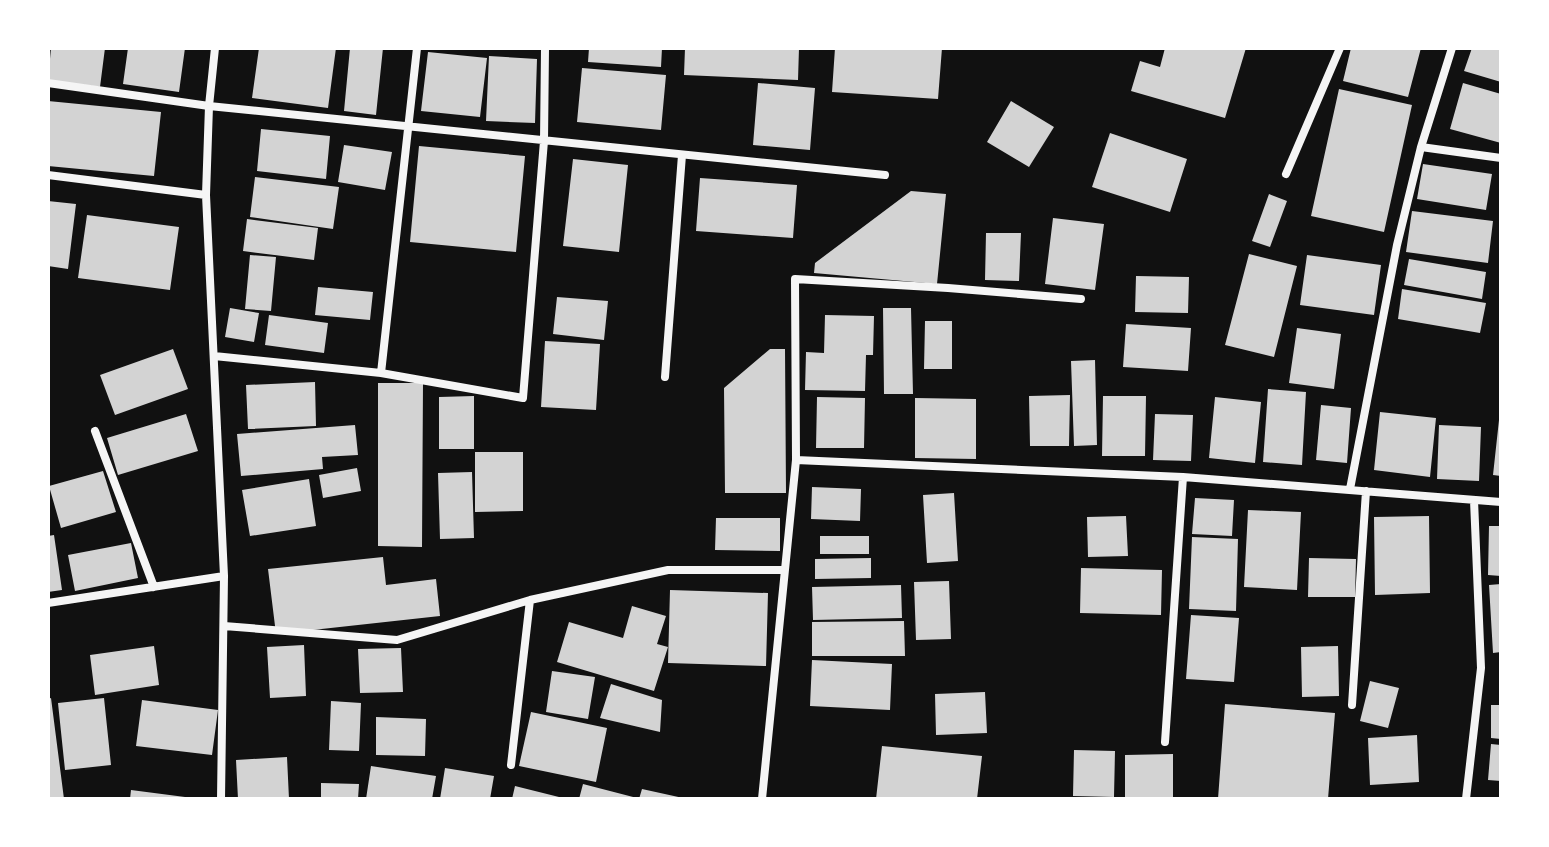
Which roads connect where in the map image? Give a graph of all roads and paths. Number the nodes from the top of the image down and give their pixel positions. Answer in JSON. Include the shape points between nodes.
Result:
{"nodes":[{"id":1,"x":215,"y":48,"type":"edge"},
{"id":2,"x":417,"y":48,"type":"edge"},
{"id":3,"x":545,"y":48,"type":"edge"},
{"id":4,"x":1340,"y":48,"type":"edge"},
{"id":5,"x":1452,"y":48,"type":"edge"},
{"id":6,"x":48,"y":83,"type":"edge"},
{"id":7,"x":209,"y":106,"type":"junction"},
{"id":8,"x":409,"y":127,"type":"junction"},
{"id":9,"x":544,"y":141,"type":"junction"},
{"id":10,"x":1421,"y":147,"type":"junction"},
{"id":11,"x":682,"y":155,"type":"junction"},
{"id":12,"x":1501,"y":158,"type":"edge"},
{"id":13,"x":1286,"y":174,"type":"dead end"},
{"id":14,"x":48,"y":175,"type":"edge"},
{"id":15,"x":885,"y":175,"type":"dead end"},
{"id":16,"x":206,"y":195,"type":"junction"},
{"id":17,"x":1081,"y":299,"type":"dead end"},
{"id":18,"x":214,"y":356,"type":"junction"},
{"id":19,"x":381,"y":373,"type":"junction"},
{"id":20,"x":665,"y":377,"type":"dead end"},
{"id":21,"x":95,"y":431,"type":"dead end"},
{"id":22,"x":796,"y":460,"type":"junction"},
{"id":23,"x":1183,"y":477,"type":"junction"},
{"id":24,"x":1350,"y":489,"type":"junction"},
{"id":25,"x":1366,"y":491,"type":"junction"},
{"id":26,"x":1474,"y":500,"type":"junction"},
{"id":27,"x":1501,"y":502,"type":"edge"},
{"id":28,"x":785,"y":570,"type":"junction"},
{"id":29,"x":224,"y":576,"type":"junction"},
{"id":30,"x":154,"y":587,"type":"junction"},
{"id":31,"x":530,"y":600,"type":"junction"},
{"id":32,"x":48,"y":603,"type":"edge"},
{"id":33,"x":224,"y":626,"type":"junction"},
{"id":34,"x":1352,"y":705,"type":"dead end"},
{"id":35,"x":1165,"y":742,"type":"dead end"},
{"id":36,"x":511,"y":765,"type":"dead end"},
{"id":37,"x":221,"y":799,"type":"edge"},
{"id":38,"x":762,"y":799,"type":"edge"},
{"id":39,"x":1466,"y":799,"type":"edge"}],
"edges":[{"from":1,"to":7,"type":"street"},
{"from":2,"to":8,"type":"street"},
{"from":3,"to":9,"type":"street"},
{"from":4,"to":13,"type":"street"},
{"from":5,"to":10,"type":"street"},
{"from":6,"to":7,"type":"street"},
{"from":7,"to":8,"type":"street"},
{"from":7,"to":16,"type":"street"},
{"from":8,"to":9,"type":"street"},
{"from":8,"to":19,"type":"street"},
{"from":9,"to":11,"type":"street"},
{"from":9,"to":19,"type":"street","via":[[523,398]]},
{"from":10,"to":12,"type":"street"},
{"from":10,"to":24,"type":"street"},
{"from":11,"to":15,"type":"street"},
{"from":11,"to":20,"type":"street"},
{"from":14,"to":16,"type":"street"},
{"from":16,"to":18,"type":"street"},
{"from":17,"to":22,"type":"street","via":[[795,279]]},
{"from":18,"to":19,"type":"street"},
{"from":18,"to":29,"type":"street"},
{"from":21,"to":30,"type":"street"},
{"from":22,"to":23,"type":"street"},
{"from":22,"to":28,"type":"street"},
{"from":23,"to":24,"type":"street"},
{"from":23,"to":35,"type":"street"},
{"from":24,"to":25,"type":"street"},
{"from":25,"to":26,"type":"street"},
{"from":25,"to":34,"type":"street"},
{"from":26,"to":27,"type":"street"},
{"from":26,"to":39,"type":"street","via":[[1481,668]]},
{"from":28,"to":31,"type":"street","via":[[668,570]]},
{"from":28,"to":38,"type":"street"},
{"from":29,"to":30,"type":"street"},
{"from":29,"to":33,"type":"street"},
{"from":30,"to":32,"type":"street"},
{"from":31,"to":33,"type":"street","via":[[397,640]]},
{"from":31,"to":36,"type":"street"},
{"from":33,"to":37,"type":"street"}]}
